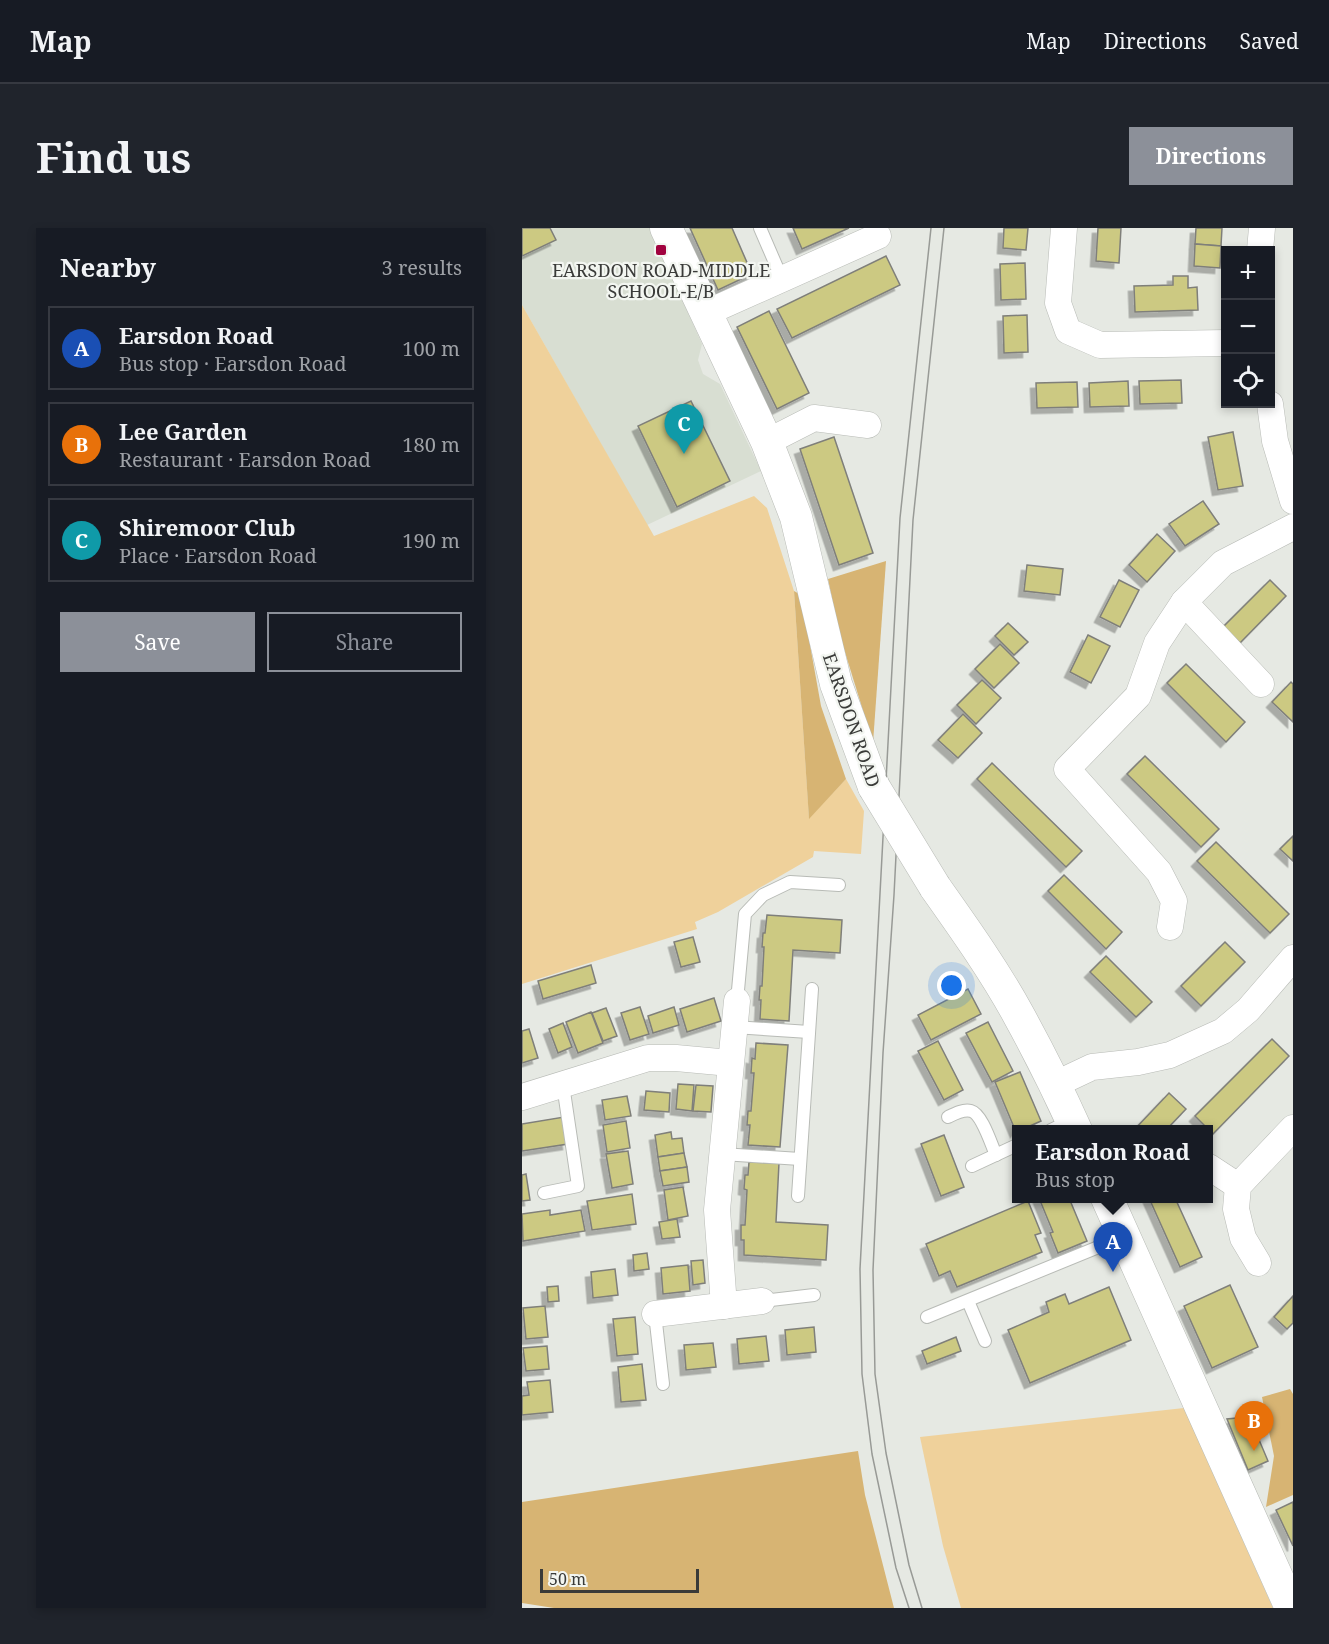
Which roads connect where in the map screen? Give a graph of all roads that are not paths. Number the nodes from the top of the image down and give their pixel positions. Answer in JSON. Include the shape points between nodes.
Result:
{"nodes":[{"id":1,"x":666,"y":228,"type":"edge"},
{"id":2,"x":760,"y":228,"type":"edge"},
{"id":3,"x":1064,"y":228,"type":"edge"},
{"id":4,"x":1262,"y":228,"type":"edge"},
{"id":5,"x":878,"y":236,"type":"dead end"},
{"id":6,"x":1260,"y":246,"type":"edge"},
{"id":7,"x":782,"y":279,"type":"junction"},
{"id":8,"x":706,"y":314,"type":"junction"},
{"id":9,"x":1221,"y":343,"type":"edge"},
{"id":10,"x":1272,"y":408,"type":"edge"},
{"id":11,"x":868,"y":425,"type":"dead end"},
{"id":12,"x":1284,"y":438,"type":"edge"},
{"id":13,"x":766,"y":442,"type":"junction"},
{"id":14,"x":1293,"y":501,"type":"edge"},
{"id":15,"x":1293,"y":527,"type":"edge"},
{"id":16,"x":1184,"y":602,"type":"junction"},
{"id":17,"x":1261,"y":684,"type":"dead end"},
{"id":18,"x":839,"y":885,"type":"dead end"},
{"id":19,"x":1170,"y":927,"type":"dead end"},
{"id":20,"x":1293,"y":958,"type":"edge"},
{"id":21,"x":813,"y":989,"type":"dead end"},
{"id":22,"x":736,"y":1001,"type":"joint"},
{"id":23,"x":734,"y":1027,"type":"junction"},
{"id":24,"x":809,"y":1032,"type":"junction"},
{"id":25,"x":730,"y":1062,"type":"junction"},
{"id":26,"x":1056,"y":1084,"type":"junction"},
{"id":27,"x":563,"y":1085,"type":"junction"},
{"id":28,"x":522,"y":1097,"type":"edge"},
{"id":29,"x":948,"y":1117,"type":"dead end"},
{"id":30,"x":1066,"y":1125,"type":"edge"},
{"id":31,"x":1293,"y":1128,"type":"edge"},
{"id":32,"x":1012,"y":1147,"type":"edge"},
{"id":33,"x":722,"y":1154,"type":"junction"},
{"id":34,"x":996,"y":1155,"type":"junction"},
{"id":35,"x":800,"y":1160,"type":"junction"},
{"id":36,"x":972,"y":1166,"type":"dead end"},
{"id":37,"x":1213,"y":1170,"type":"edge"},
{"id":38,"x":1238,"y":1186,"type":"junction"},
{"id":39,"x":544,"y":1192,"type":"dead end"},
{"id":40,"x":798,"y":1197,"type":"dead end"},
{"id":41,"x":1109,"y":1203,"type":"edge"},
{"id":42,"x":1124,"y":1237,"type":"junction"},
{"id":43,"x":1258,"y":1263,"type":"dead end"},
{"id":44,"x":814,"y":1295,"type":"dead end"},
{"id":45,"x":762,"y":1301,"type":"joint"},
{"id":46,"x":968,"y":1301,"type":"junction"},
{"id":47,"x":724,"y":1306,"type":"junction"},
{"id":48,"x":655,"y":1314,"type":"joint"},
{"id":49,"x":927,"y":1317,"type":"dead end"},
{"id":50,"x":985,"y":1341,"type":"dead end"},
{"id":51,"x":663,"y":1384,"type":"dead end"},
{"id":52,"x":1291,"y":1608,"type":"edge"}],
"edges":[{"from":1,"to":8,"type":"street","name":"EARSDON ROAD"},
{"from":2,"to":7,"type":"lane"},
{"from":3,"to":9,"type":"street","via":[[1058,303],[1068,331],[1100,345]]},
{"from":4,"to":6,"type":"street"},
{"from":5,"to":7,"type":"street"},
{"from":7,"to":8,"type":"street"},
{"from":8,"to":13,"type":"street","name":"EARSDON ROAD"},
{"from":10,"to":12,"type":"street"},
{"from":11,"to":13,"type":"street","via":[[814,418]]},
{"from":12,"to":14,"type":"street"},
{"from":13,"to":26,"type":"street","name":"EARSDON ROAD","bridge":true,"via":[[796,517],[836,684],[874,787],[1017,1012]]},
{"from":15,"to":16,"type":"street","via":[[1223,563]]},
{"from":16,"to":17,"type":"street"},
{"from":16,"to":19,"type":"street","via":[[1157,643],[1138,696],[1067,770],[1159,872],[1174,901]]},
{"from":18,"to":22,"type":"lane","via":[[790,882],[763,895],[745,914]]},
{"from":20,"to":26,"type":"street","via":[[1248,1010],[1222,1030],[1170,1055],[1092,1066]]},
{"from":21,"to":24,"type":"lane"},
{"from":22,"to":23,"type":"street"},
{"from":23,"to":24,"type":"lane"},
{"from":23,"to":25,"type":"street"},
{"from":24,"to":35,"type":"lane"},
{"from":25,"to":27,"type":"street","via":[[648,1058]]},
{"from":25,"to":33,"type":"street"},
{"from":26,"to":30,"type":"street","name":"EARSDON ROAD"},
{"from":27,"to":28,"type":"street"},
{"from":27,"to":39,"type":"lane","via":[[578,1186]]},
{"from":29,"to":34,"type":"lane","via":[[963,1111],[979,1116]]},
{"from":31,"to":38,"type":"street"},
{"from":32,"to":34,"type":"lane"},
{"from":33,"to":35,"type":"lane"},
{"from":33,"to":47,"type":"street","via":[[717,1210]]},
{"from":34,"to":36,"type":"lane"},
{"from":35,"to":40,"type":"lane"},
{"from":37,"to":38,"type":"street"},
{"from":38,"to":43,"type":"street","via":[[1236,1209],[1243,1238]]},
{"from":41,"to":42,"type":"street"},
{"from":42,"to":46,"type":"lane"},
{"from":42,"to":52,"type":"street"},
{"from":44,"to":45,"type":"lane"},
{"from":45,"to":47,"type":"street"},
{"from":46,"to":49,"type":"lane"},
{"from":46,"to":50,"type":"lane"},
{"from":47,"to":48,"type":"street"},
{"from":48,"to":51,"type":"lane"}]}
